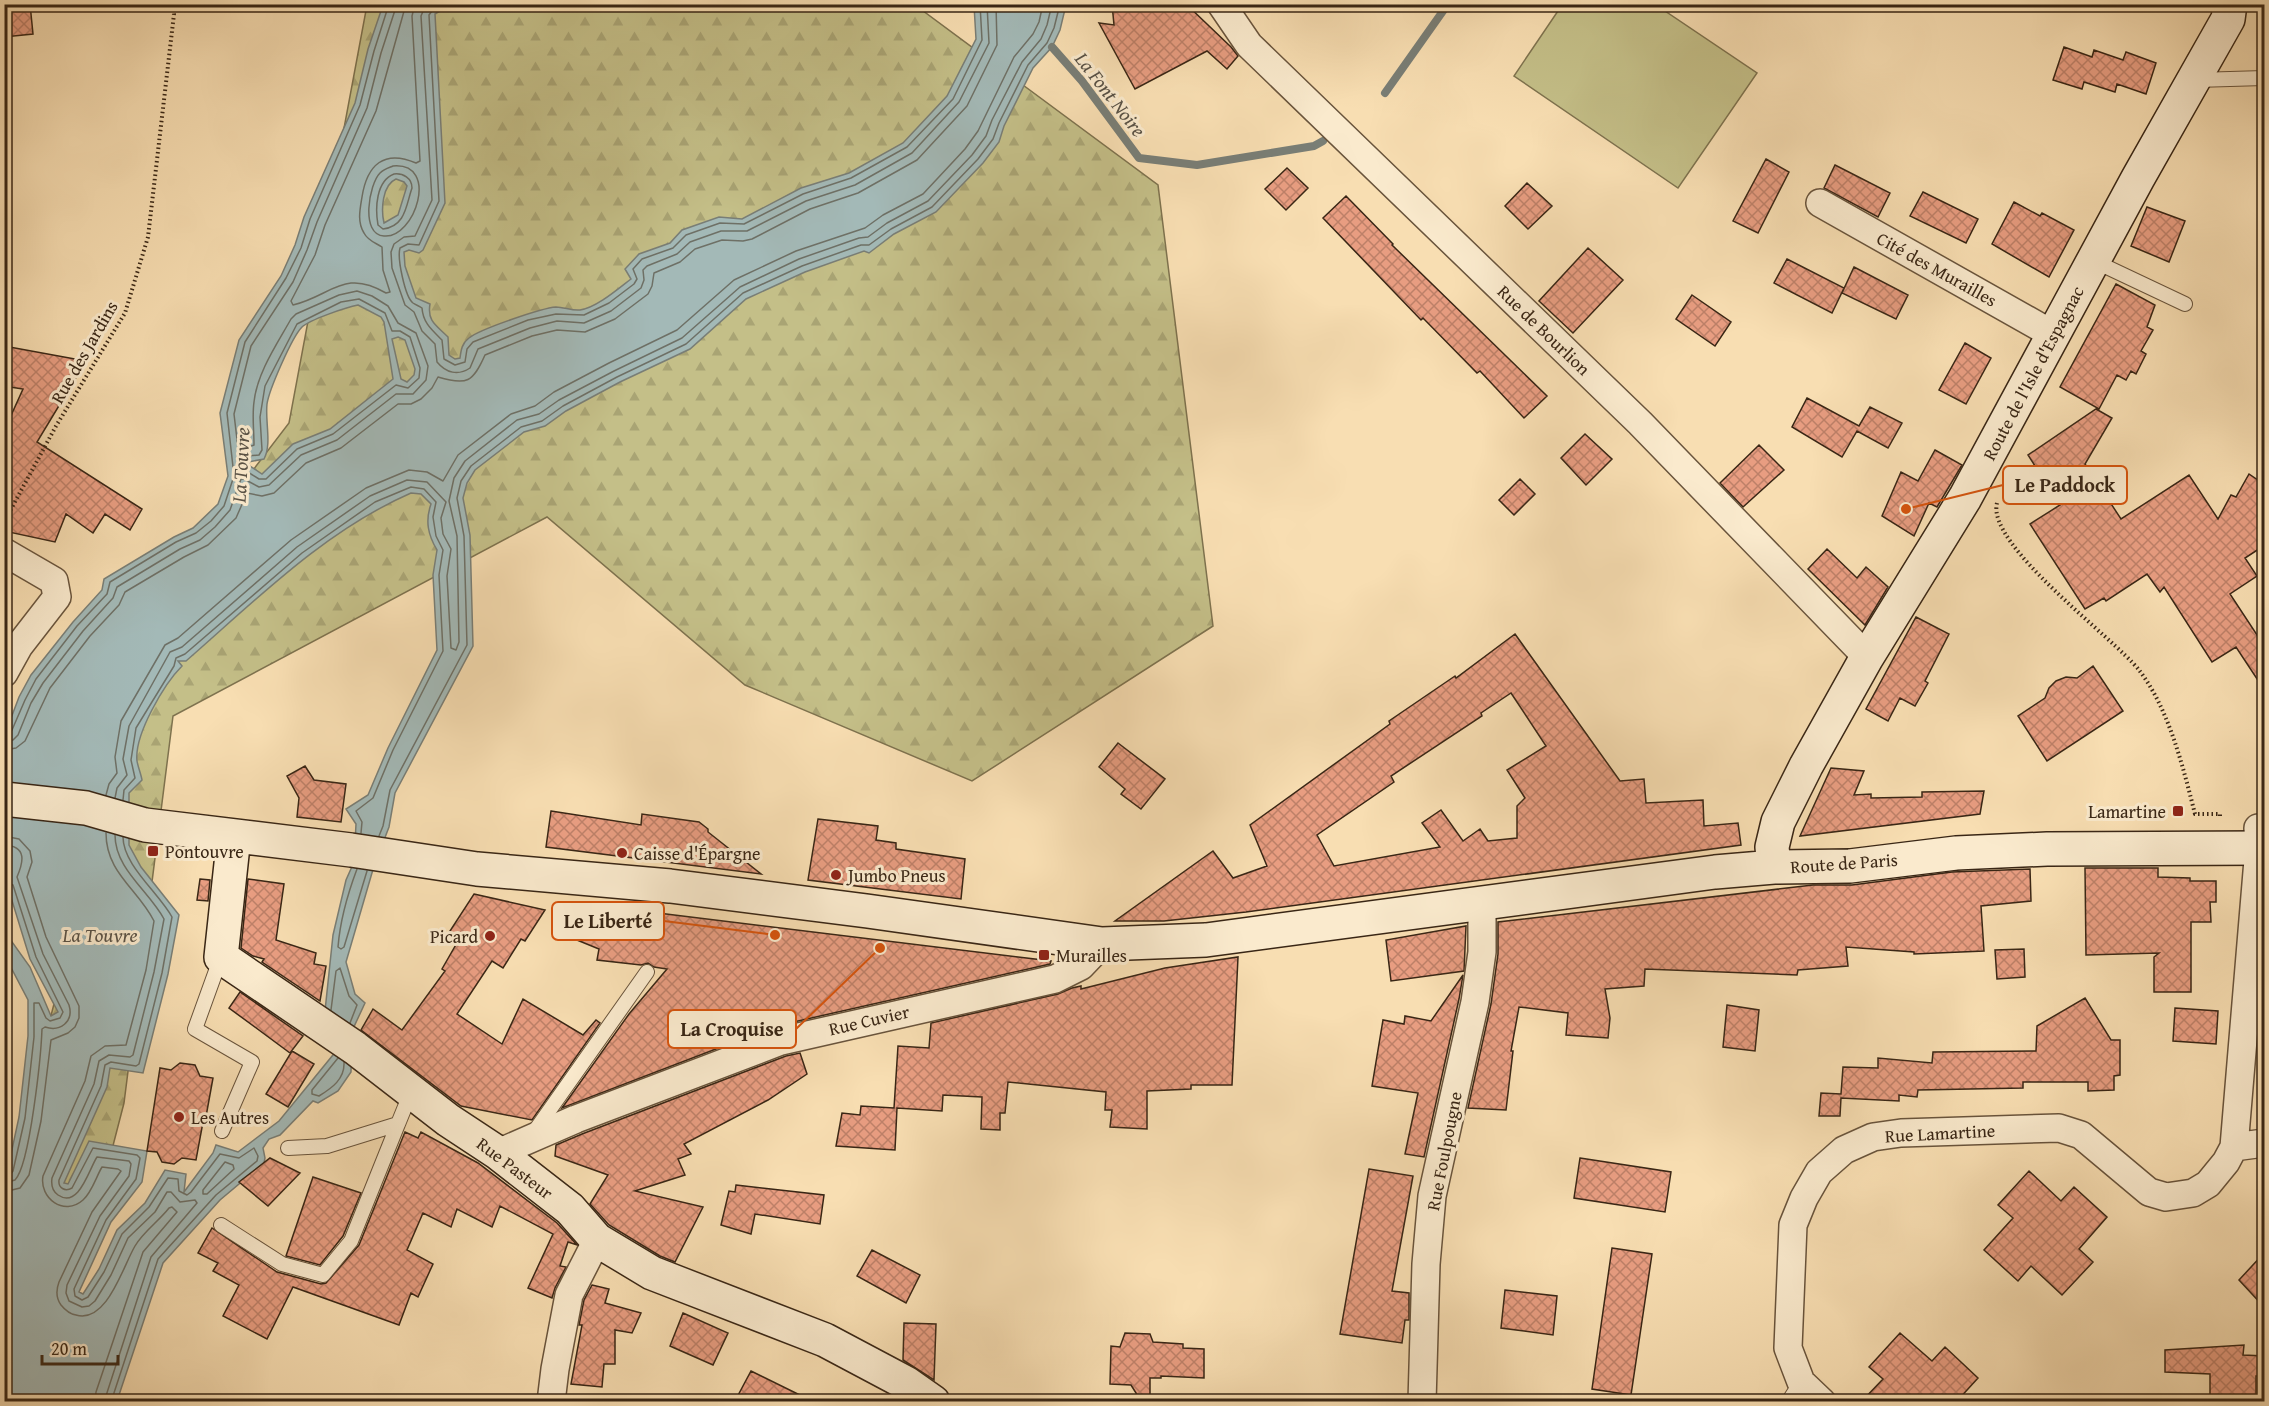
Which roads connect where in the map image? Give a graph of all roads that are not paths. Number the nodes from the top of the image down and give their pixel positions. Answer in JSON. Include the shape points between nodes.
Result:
{"nodes":[{"id":1,"x":2230,"y":4,"type":"edge"},
{"id":2,"x":1218,"y":8,"type":"edge"},
{"id":3,"x":2265,"y":78,"type":"edge"},
{"id":4,"x":2194,"y":80,"type":"junction"},
{"id":5,"x":1820,"y":203,"type":"dead end"},
{"id":6,"x":2094,"y":261,"type":"junction"},
{"id":7,"x":2185,"y":304,"type":"dead end"},
{"id":8,"x":2054,"y":335,"type":"junction"},
{"id":9,"x":4,"y":552,"type":"edge"},
{"id":10,"x":12,"y":642,"type":"edge"},
{"id":11,"x":1867,"y":657,"type":"junction"},
{"id":12,"x":4,"y":673,"type":"edge"},
{"id":13,"x":4,"y":799,"type":"edge"},
{"id":14,"x":4,"y":821,"type":"edge"},
{"id":15,"x":145,"y":825,"type":"junction"},
{"id":16,"x":234,"y":836,"type":"junction"},
{"id":17,"x":2262,"y":838,"type":"edge"},
{"id":18,"x":1774,"y":867,"type":"junction"},
{"id":19,"x":1482,"y":902,"type":"junction"},
{"id":20,"x":1102,"y":944,"type":"junction"},
{"id":21,"x":221,"y":957,"type":"junction"},
{"id":22,"x":647,"y":972,"type":"dead end"},
{"id":23,"x":411,"y":1092,"type":"junction"},
{"id":24,"x":398,"y":1124,"type":"junction"},
{"id":25,"x":222,"y":1131,"type":"dead end"},
{"id":26,"x":530,"y":1138,"type":"junction"},
{"id":27,"x":2265,"y":1143,"type":"edge"},
{"id":28,"x":288,"y":1148,"type":"dead end"},
{"id":29,"x":2234,"y":1148,"type":"junction"},
{"id":30,"x":498,"y":1153,"type":"junction"},
{"id":31,"x":220,"y":1225,"type":"dead end"},
{"id":32,"x":597,"y":1240,"type":"junction"},
{"id":33,"x":1795,"y":1392,"type":"edge"},
{"id":34,"x":551,"y":1401,"type":"edge"},
{"id":35,"x":933,"y":1401,"type":"edge"},
{"id":36,"x":1422,"y":1401,"type":"edge"},
{"id":37,"x":1822,"y":1401,"type":"edge"}],
"edges":[{"from":1,"to":4,"type":"main road","name":"Route de l'Isle d'Espagnac","via":[[2228,19]]},
{"from":2,"to":11,"type":"street","name":"Rue de Bourlion","via":[[1249,45],[1640,423]]},
{"from":3,"to":4,"type":"lane"},
{"from":4,"to":6,"type":"main road","name":"Route de l'Isle d'Espagnac"},
{"from":5,"to":8,"type":"street","name":"Cité des Murailles"},
{"from":6,"to":7,"type":"lane"},
{"from":6,"to":8,"type":"main road","name":"Route de l'Isle d'Espagnac"},
{"from":8,"to":11,"type":"main road","name":"Route de l'Isle d'Espagnac","via":[[1965,498]]},
{"from":9,"to":10,"type":"street","via":[[54,581],[57,597]]},
{"from":10,"to":12,"type":"street"},
{"from":11,"to":18,"type":"main road","name":"Route de l'Isle d'Espagnac","via":[[1778,822],[1772,847]]},
{"from":13,"to":15,"type":"main road","via":[[86,808]]},
{"from":14,"to":15,"type":"main road","via":[[87,830]]},
{"from":15,"to":16,"type":"main road","name":"Route de Paris"},
{"from":16,"to":20,"type":"main road","name":"Route de Paris","via":[[477,869],[693,889]]},
{"from":16,"to":21,"type":"main road"},
{"from":17,"to":18,"type":"main road","name":"Route de Paris","via":[[2047,840],[1850,866]]},
{"from":17,"to":29,"type":"street"},
{"from":18,"to":19,"type":"main road","name":"Route de Paris"},
{"from":19,"to":20,"type":"main road","name":"Route de Paris","via":[[1206,940]]},
{"from":19,"to":36,"type":"street","name":"Rue Foulpougne","via":[[1476,1002],[1432,1196]]},
{"from":20,"to":26,"type":"street","name":"Rue Cuvier","via":[[1081,966],[1055,979],[781,1041]]},
{"from":21,"to":23,"type":"main road","name":"Rue Pasteur","via":[[355,1048]]},
{"from":21,"to":25,"type":"lane","via":[[195,1029],[252,1062]]},
{"from":22,"to":26,"type":"lane"},
{"from":23,"to":24,"type":"lane"},
{"from":23,"to":30,"type":"main road","name":"Rue Pasteur"},
{"from":24,"to":28,"type":"lane","via":[[327,1146]]},
{"from":24,"to":31,"type":"lane","via":[[351,1241],[323,1275],[282,1264]]},
{"from":26,"to":30,"type":"street","name":"Rue Cuvier"},
{"from":27,"to":29,"type":"street"},
{"from":29,"to":33,"type":"street","name":"Rue Lamartine","via":[[2208,1184],[2193,1193],[2166,1197],[2149,1192],[2081,1135],[2059,1128],[1901,1133],[1873,1137],[1844,1150],[1819,1172],[1793,1226],[1788,1348]]},
{"from":30,"to":32,"type":"main road","name":"Rue Pasteur","via":[[570,1209]]},
{"from":32,"to":34,"type":"street","via":[[569,1295]]},
{"from":32,"to":35,"type":"main road","name":"Rue Pasteur","via":[[652,1274],[825,1340]]},
{"from":33,"to":37,"type":"street"}]}
